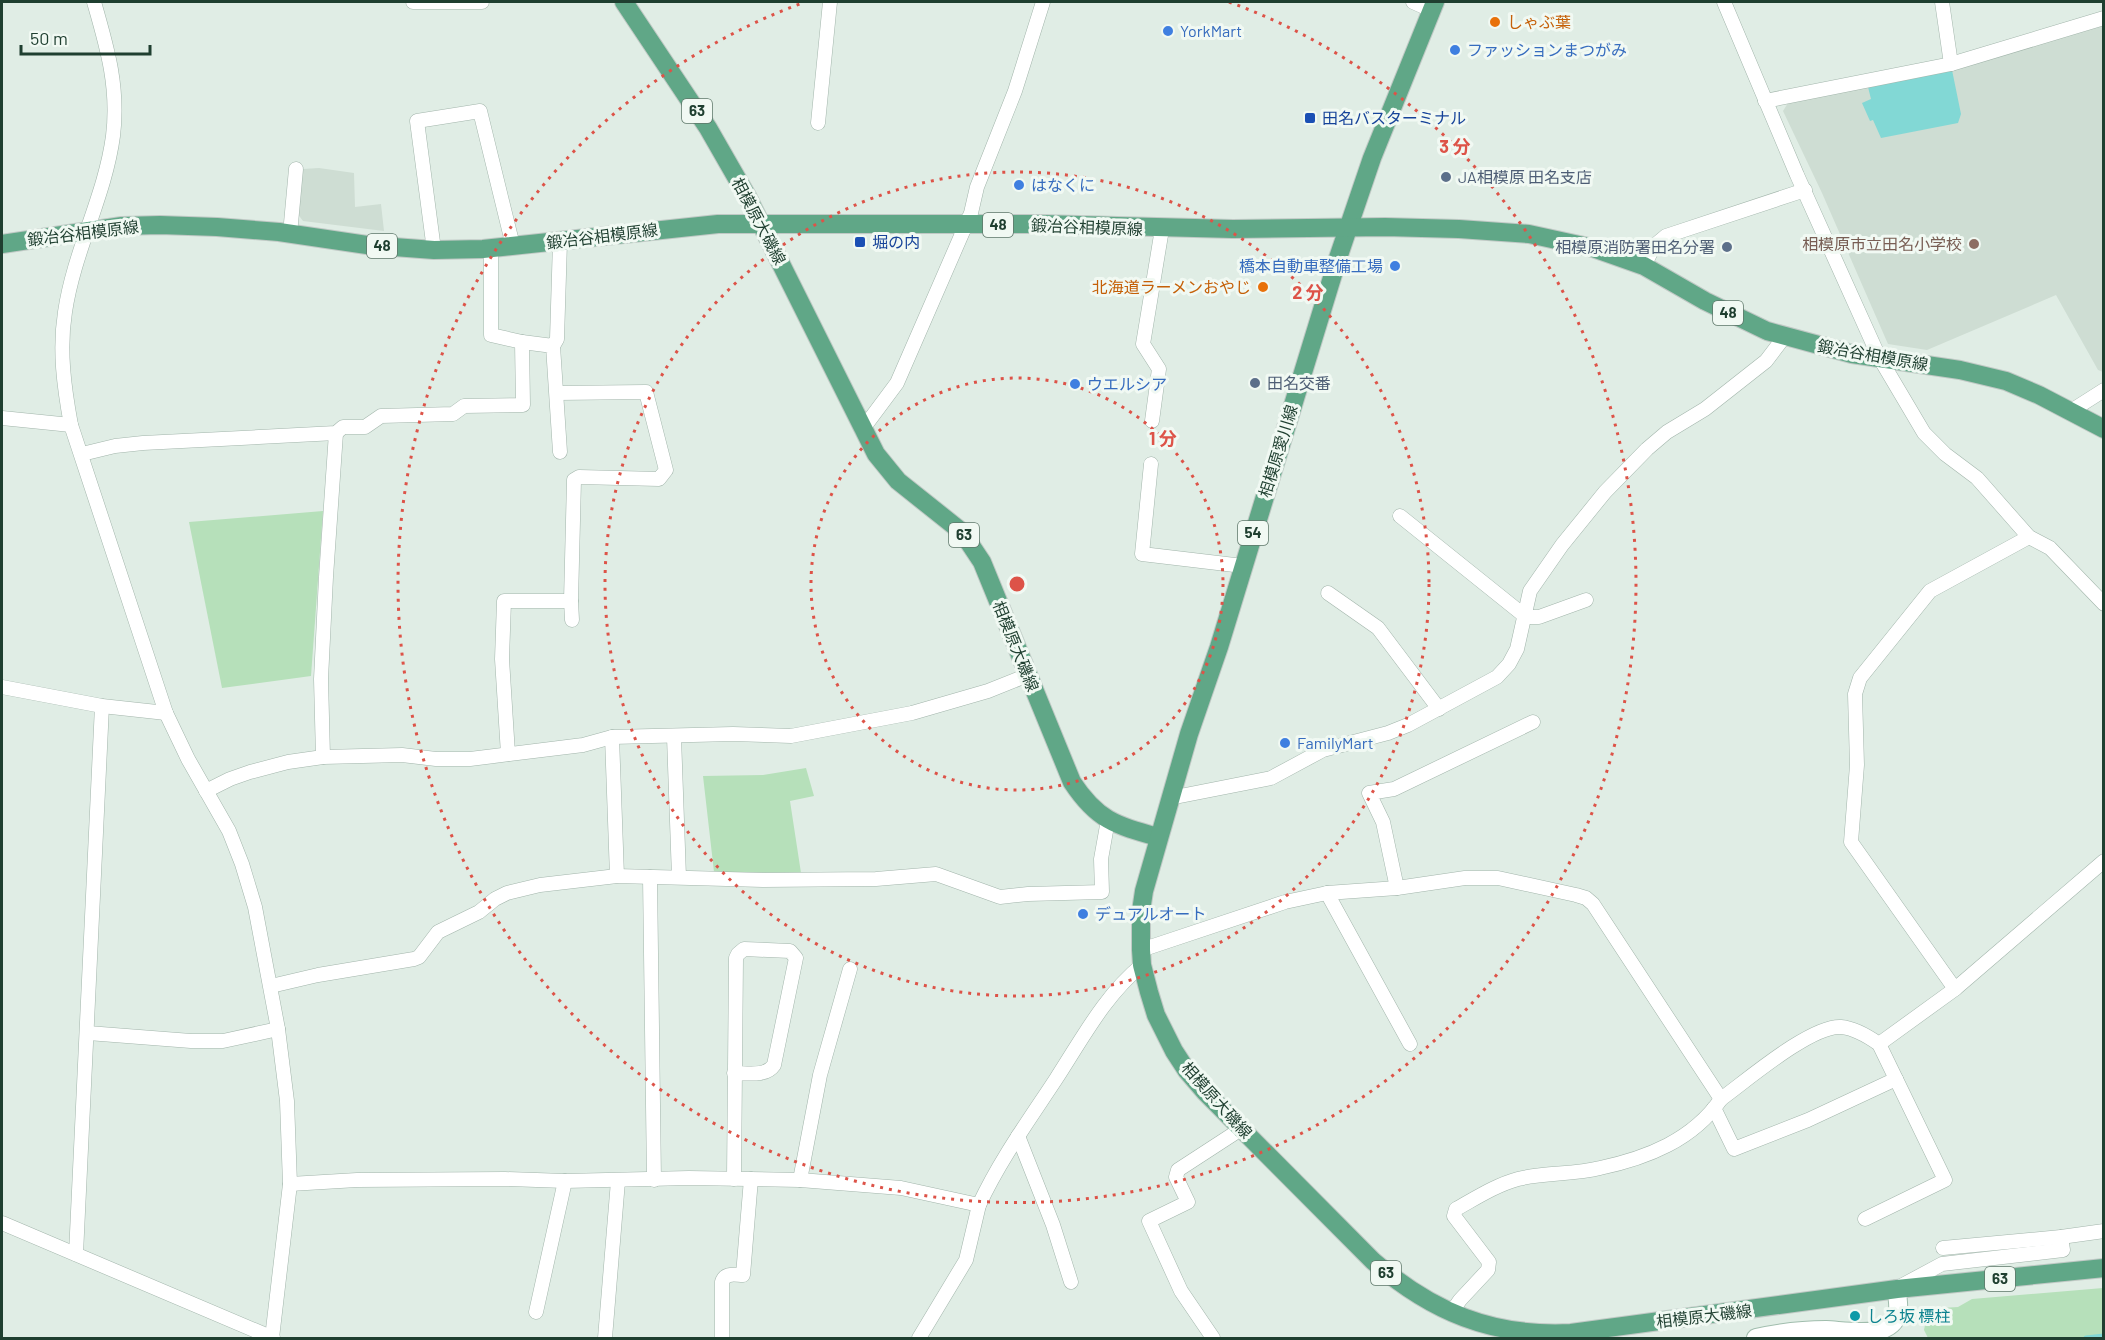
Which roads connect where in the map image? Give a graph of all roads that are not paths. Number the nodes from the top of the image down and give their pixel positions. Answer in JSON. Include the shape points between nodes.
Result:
{"nodes":[{"id":1,"x":94,"y":2,"type":"edge"},
{"id":2,"x":413,"y":2,"type":"edge"},
{"id":3,"x":482,"y":2,"type":"edge"},
{"id":4,"x":624,"y":2,"type":"edge"},
{"id":5,"x":830,"y":2,"type":"edge"},
{"id":6,"x":1043,"y":2,"type":"edge"},
{"id":7,"x":1413,"y":2,"type":"edge"},
{"id":8,"x":1724,"y":2,"type":"edge"},
{"id":9,"x":1942,"y":2,"type":"edge"},
{"id":10,"x":1433,"y":6,"type":"edge"},
{"id":11,"x":2103,"y":18,"type":"edge"},
{"id":12,"x":1951,"y":64,"type":"junction"},
{"id":13,"x":1765,"y":101,"type":"junction"},
{"id":14,"x":818,"y":123,"type":"dead end"},
{"id":15,"x":296,"y":169,"type":"dead end"},
{"id":16,"x":1804,"y":190,"type":"junction"},
{"id":17,"x":763,"y":224,"type":"junction"},
{"id":18,"x":966,"y":225,"type":"junction"},
{"id":19,"x":1348,"y":228,"type":"junction"},
{"id":20,"x":1162,"y":229,"type":"junction"},
{"id":21,"x":86,"y":232,"type":"junction"},
{"id":22,"x":290,"y":234,"type":"junction"},
{"id":23,"x":560,"y":242,"type":"junction"},
{"id":24,"x":2,"y":244,"type":"edge"},
{"id":25,"x":513,"y":246,"type":"junction"},
{"id":26,"x":491,"y":248,"type":"junction"},
{"id":27,"x":434,"y":250,"type":"junction"},
{"id":28,"x":1644,"y":266,"type":"junction"},
{"id":29,"x":1785,"y":336,"type":"junction"},
{"id":30,"x":522,"y":342,"type":"junction"},
{"id":31,"x":553,"y":346,"type":"junction"},
{"id":32,"x":1879,"y":357,"type":"junction"},
{"id":33,"x":2103,"y":390,"type":"edge"},
{"id":34,"x":557,"y":393,"type":"junction"},
{"id":35,"x":2071,"y":411,"type":"junction"},
{"id":36,"x":2,"y":418,"type":"edge"},
{"id":37,"x":1152,"y":421,"type":"dead end"},
{"id":38,"x":71,"y":425,"type":"junction"},
{"id":39,"x":2103,"y":429,"type":"edge"},
{"id":40,"x":862,"y":430,"type":"junction"},
{"id":41,"x":336,"y":433,"type":"junction"},
{"id":42,"x":560,"y":452,"type":"dead end"},
{"id":43,"x":82,"y":454,"type":"junction"},
{"id":44,"x":1151,"y":464,"type":"dead end"},
{"id":45,"x":1400,"y":516,"type":"dead end"},
{"id":46,"x":2029,"y":537,"type":"junction"},
{"id":47,"x":1243,"y":566,"type":"junction"},
{"id":48,"x":1328,"y":593,"type":"dead end"},
{"id":49,"x":1586,"y":600,"type":"dead end"},
{"id":50,"x":571,"y":601,"type":"junction"},
{"id":51,"x":2103,"y":604,"type":"edge"},
{"id":52,"x":1526,"y":617,"type":"junction"},
{"id":53,"x":572,"y":620,"type":"dead end"},
{"id":54,"x":1028,"y":675,"type":"junction"},
{"id":55,"x":2,"y":687,"type":"edge"},
{"id":56,"x":102,"y":706,"type":"junction"},
{"id":57,"x":1439,"y":710,"type":"junction"},
{"id":58,"x":166,"y":713,"type":"junction"},
{"id":59,"x":1533,"y":722,"type":"dead end"},
{"id":60,"x":612,"y":737,"type":"junction"},
{"id":61,"x":674,"y":737,"type":"junction"},
{"id":62,"x":508,"y":754,"type":"junction"},
{"id":63,"x":323,"y":757,"type":"junction"},
{"id":64,"x":206,"y":791,"type":"junction"},
{"id":65,"x":1170,"y":798,"type":"junction"},
{"id":66,"x":1108,"y":820,"type":"junction"},
{"id":67,"x":1158,"y":837,"type":"junction"},
{"id":68,"x":2103,"y":861,"type":"edge"},
{"id":69,"x":617,"y":876,"type":"junction"},
{"id":70,"x":650,"y":877,"type":"junction"},
{"id":71,"x":679,"y":877,"type":"junction"},
{"id":72,"x":1397,"y":888,"type":"junction"},
{"id":73,"x":1327,"y":892,"type":"junction"},
{"id":74,"x":1142,"y":958,"type":"junction"},
{"id":75,"x":850,"y":969,"type":"dead end"},
{"id":76,"x":271,"y":986,"type":"junction"},
{"id":77,"x":1955,"y":989,"type":"junction"},
{"id":78,"x":278,"y":1029,"type":"junction"},
{"id":79,"x":88,"y":1033,"type":"junction"},
{"id":80,"x":1410,"y":1044,"type":"dead end"},
{"id":81,"x":1879,"y":1044,"type":"junction"},
{"id":82,"x":734,"y":1073,"type":"junction"},
{"id":83,"x":1896,"y":1079,"type":"junction"},
{"id":84,"x":1718,"y":1104,"type":"junction"},
{"id":85,"x":1241,"y":1129,"type":"junction"},
{"id":86,"x":1018,"y":1136,"type":"junction"},
{"id":87,"x":734,"y":1179,"type":"junction"},
{"id":88,"x":751,"y":1179,"type":"junction"},
{"id":89,"x":654,"y":1180,"type":"junction"},
{"id":90,"x":800,"y":1180,"type":"junction"},
{"id":91,"x":565,"y":1181,"type":"junction"},
{"id":92,"x":618,"y":1181,"type":"junction"},
{"id":93,"x":290,"y":1184,"type":"junction"},
{"id":94,"x":979,"y":1205,"type":"junction"},
{"id":95,"x":1865,"y":1219,"type":"dead end"},
{"id":96,"x":2,"y":1223,"type":"edge"},
{"id":97,"x":2103,"y":1231,"type":"edge"},
{"id":98,"x":2061,"y":1238,"type":"junction"},
{"id":99,"x":1943,"y":1248,"type":"dead end"},
{"id":100,"x":76,"y":1254,"type":"junction"},
{"id":101,"x":2103,"y":1268,"type":"edge"},
{"id":102,"x":1071,"y":1282,"type":"dead end"},
{"id":103,"x":1897,"y":1289,"type":"junction"},
{"id":104,"x":536,"y":1312,"type":"dead end"},
{"id":105,"x":1451,"y":1313,"type":"junction"},
{"id":106,"x":1490,"y":1333,"type":"edge"},
{"id":107,"x":272,"y":1338,"type":"edge"},
{"id":108,"x":605,"y":1338,"type":"edge"},
{"id":109,"x":722,"y":1338,"type":"edge"},
{"id":110,"x":919,"y":1338,"type":"edge"},
{"id":111,"x":1213,"y":1338,"type":"edge"},
{"id":112,"x":1755,"y":1338,"type":"edge"}],
"edges":[{"from":1,"to":21,"type":"street","via":[[111,59],[115,104],[113,136]]},
{"from":2,"to":3,"type":"street"},
{"from":4,"to":17,"type":"main road","name":"相模原大磯線","number":"63","via":[[708,128]]},
{"from":5,"to":14,"type":"street"},
{"from":6,"to":18,"type":"street"},
{"from":7,"to":10,"type":"street"},
{"from":8,"to":13,"type":"street"},
{"from":9,"to":12,"type":"street"},
{"from":10,"to":19,"type":"main road","name":"相模原愛川線","number":"54"},
{"from":11,"to":12,"type":"street"},
{"from":12,"to":13,"type":"street"},
{"from":13,"to":16,"type":"street"},
{"from":15,"to":22,"type":"street"},
{"from":16,"to":28,"type":"street","via":[[1666,236],[1654,246]]},
{"from":16,"to":32,"type":"street"},
{"from":17,"to":18,"type":"main road","name":"鍛冶谷相模原線","number":"48"},
{"from":17,"to":23,"type":"main road","name":"鍛冶谷相模原線","number":"48","via":[[675,227]]},
{"from":17,"to":40,"type":"main road","name":"相模原大磯線","number":"63"},
{"from":18,"to":20,"type":"main road","name":"鍛冶谷相模原線","number":"48"},
{"from":18,"to":40,"type":"street","via":[[897,383]]},
{"from":19,"to":20,"type":"main road","name":"鍛冶谷相模原線","number":"48"},
{"from":19,"to":28,"type":"main road","name":"鍛冶谷相模原線","number":"48","via":[[1529,234]]},
{"from":19,"to":47,"type":"main road","name":"相模原愛川線","number":"54"},
{"from":20,"to":37,"type":"street","via":[[1143,344],[1159,369]]},
{"from":21,"to":22,"type":"main road","name":"鍛冶谷相模原線","number":"48","via":[[160,225]]},
{"from":21,"to":24,"type":"main road","name":"鍛冶谷相模原線","number":"48"},
{"from":21,"to":38,"type":"street","via":[[62,332],[64,391]]},
{"from":22,"to":27,"type":"main road","name":"鍛冶谷相模原線","number":"48"},
{"from":23,"to":25,"type":"main road","name":"鍛冶谷相模原線","number":"48"},
{"from":23,"to":31,"type":"street","via":[[557,339]]},
{"from":25,"to":26,"type":"main road","name":"鍛冶谷相模原線","number":"48"},
{"from":25,"to":27,"type":"street","via":[[480,111],[417,121]]},
{"from":26,"to":27,"type":"main road","name":"鍛冶谷相模原線","number":"48"},
{"from":26,"to":30,"type":"street","via":[[491,335]]},
{"from":28,"to":29,"type":"main road","name":"鍛冶谷相模原線","number":"48","via":[[1735,316]]},
{"from":29,"to":32,"type":"main road","name":"鍛冶谷相模原線","number":"48"},
{"from":29,"to":52,"type":"street","via":[[1766,361],[1647,448],[1605,492],[1541,573],[1530,591]]},
{"from":30,"to":31,"type":"street"},
{"from":30,"to":41,"type":"street","via":[[523,405],[464,406],[453,414],[381,416],[365,427],[343,427]]},
{"from":31,"to":34,"type":"street"},
{"from":32,"to":35,"type":"main road","name":"鍛冶谷相模原線","number":"48","via":[[2006,381]]},
{"from":32,"to":46,"type":"street","via":[[1924,433],[1977,478]]},
{"from":33,"to":35,"type":"street"},
{"from":34,"to":42,"type":"street"},
{"from":34,"to":50,"type":"street","via":[[646,392],[666,470],[659,479],[574,480]]},
{"from":35,"to":39,"type":"main road","name":"鍛冶谷相模原線","number":"48"},
{"from":36,"to":38,"type":"street"},
{"from":38,"to":43,"type":"street"},
{"from":40,"to":54,"type":"main road","name":"相模原大磯線","number":"63","via":[[898,481],[962,532],[982,562]]},
{"from":41,"to":43,"type":"street","via":[[143,442]]},
{"from":41,"to":63,"type":"street","via":[[321,679]]},
{"from":43,"to":58,"type":"street"},
{"from":44,"to":47,"type":"street","via":[[1142,554]]},
{"from":45,"to":52,"type":"street"},
{"from":46,"to":51,"type":"street","via":[[2050,548]]},
{"from":46,"to":77,"type":"street","via":[[1930,591],[1860,678],[1855,694],[1857,765],[1851,842]]},
{"from":47,"to":65,"type":"main road","name":"相模原愛川線","number":"54"},
{"from":48,"to":57,"type":"street","via":[[1378,628]]},
{"from":49,"to":52,"type":"street","via":[[1539,617]]},
{"from":50,"to":53,"type":"street"},
{"from":50,"to":62,"type":"street","via":[[504,601],[502,658]]},
{"from":52,"to":57,"type":"street","via":[[1509,664],[1497,676]]},
{"from":54,"to":61,"type":"street","via":[[912,713],[817,732],[791,736]]},
{"from":54,"to":66,"type":"main road","name":"相模原大磯線","number":"63","via":[[1072,782],[1089,805]]},
{"from":55,"to":56,"type":"street"},
{"from":56,"to":58,"type":"street"},
{"from":56,"to":79,"type":"street"},
{"from":57,"to":65,"type":"street","via":[[1388,733],[1323,750],[1271,778]]},
{"from":58,"to":64,"type":"street"},
{"from":59,"to":72,"type":"street","via":[[1394,789],[1369,793],[1383,822]]},
{"from":60,"to":61,"type":"street"},
{"from":60,"to":62,"type":"street","via":[[583,745]]},
{"from":60,"to":69,"type":"street"},
{"from":61,"to":71,"type":"street"},
{"from":62,"to":63,"type":"street","via":[[470,759],[402,755]]},
{"from":63,"to":64,"type":"street","via":[[250,772]]},
{"from":64,"to":76,"type":"street","via":[[242,864]]},
{"from":65,"to":67,"type":"main road","name":"相模原愛川線","number":"54"},
{"from":66,"to":67,"type":"main road","name":"相模原大磯線","number":"63"},
{"from":66,"to":71,"type":"street","via":[[1101,859],[1102,892],[1000,897],[936,874],[876,879]]},
{"from":67,"to":74,"type":"main road","name":"相模原大磯線","number":"63","via":[[1143,901]]},
{"from":68,"to":77,"type":"street"},
{"from":69,"to":70,"type":"street"},
{"from":69,"to":76,"type":"street","via":[[507,893],[438,932],[414,959]]},
{"from":70,"to":71,"type":"street"},
{"from":70,"to":89,"type":"street"},
{"from":72,"to":73,"type":"street"},
{"from":72,"to":84,"type":"street","via":[[1465,878],[1498,878],[1586,898]]},
{"from":73,"to":74,"type":"street","via":[[1285,902]]},
{"from":73,"to":80,"type":"street"},
{"from":74,"to":85,"type":"main road","name":"相模原大磯線","number":"63","via":[[1156,1015],[1174,1051],[1205,1092]]},
{"from":74,"to":86,"type":"street","via":[[1112,994]]},
{"from":75,"to":90,"type":"street","via":[[820,1075]]},
{"from":76,"to":78,"type":"street"},
{"from":77,"to":81,"type":"street"},
{"from":78,"to":79,"type":"street","via":[[223,1041]]},
{"from":78,"to":93,"type":"street","via":[[287,1101]]},
{"from":79,"to":100,"type":"street"},
{"from":81,"to":83,"type":"street"},
{"from":81,"to":84,"type":"street","via":[[1842,1027],[1826,1029],[1802,1041]]},
{"from":82,"to":82,"type":"street","via":[[736,958],[744,949],[790,951],[796,958],[774,1065],[763,1072]]},
{"from":82,"to":87,"type":"street"},
{"from":83,"to":84,"type":"street","via":[[1734,1149]]},
{"from":83,"to":95,"type":"street","via":[[1945,1180]]},
{"from":84,"to":105,"type":"street","via":[[1693,1130],[1653,1152],[1599,1169],[1516,1180],[1456,1209],[1454,1216],[1489,1262],[1488,1270]]},
{"from":85,"to":105,"type":"main road","name":"相模原大磯線","number":"63","via":[[1373,1262],[1414,1294]]},
{"from":85,"to":111,"type":"street","via":[[1178,1170],[1176,1177],[1188,1202],[1149,1221],[1181,1291]]},
{"from":86,"to":94,"type":"street"},
{"from":86,"to":102,"type":"street"},
{"from":87,"to":88,"type":"street"},
{"from":87,"to":89,"type":"street"},
{"from":88,"to":90,"type":"street"},
{"from":88,"to":109,"type":"street","via":[[743,1275],[730,1274],[722,1282]]},
{"from":89,"to":92,"type":"street"},
{"from":90,"to":94,"type":"street","via":[[901,1188]]},
{"from":91,"to":92,"type":"street"},
{"from":91,"to":93,"type":"street","via":[[357,1180]]},
{"from":91,"to":104,"type":"street"},
{"from":92,"to":108,"type":"street"},
{"from":93,"to":107,"type":"street"},
{"from":94,"to":110,"type":"street","via":[[966,1260]]},
{"from":96,"to":100,"type":"street"},
{"from":97,"to":98,"type":"street"},
{"from":98,"to":99,"type":"street"},
{"from":98,"to":103,"type":"street","via":[[2063,1250],[1942,1264]]},
{"from":100,"to":107,"type":"street"},
{"from":101,"to":103,"type":"main road","name":"相模原大磯線","number":"63"},
{"from":103,"to":106,"type":"main road","name":"相模原大磯線","number":"63","via":[[1571,1333]]},
{"from":103,"to":112,"type":"street","via":[[1898,1312],[1893,1325],[1881,1334],[1869,1337],[1808,1330]]},
{"from":105,"to":106,"type":"main road","name":"相模原大磯線","number":"63"}]}
